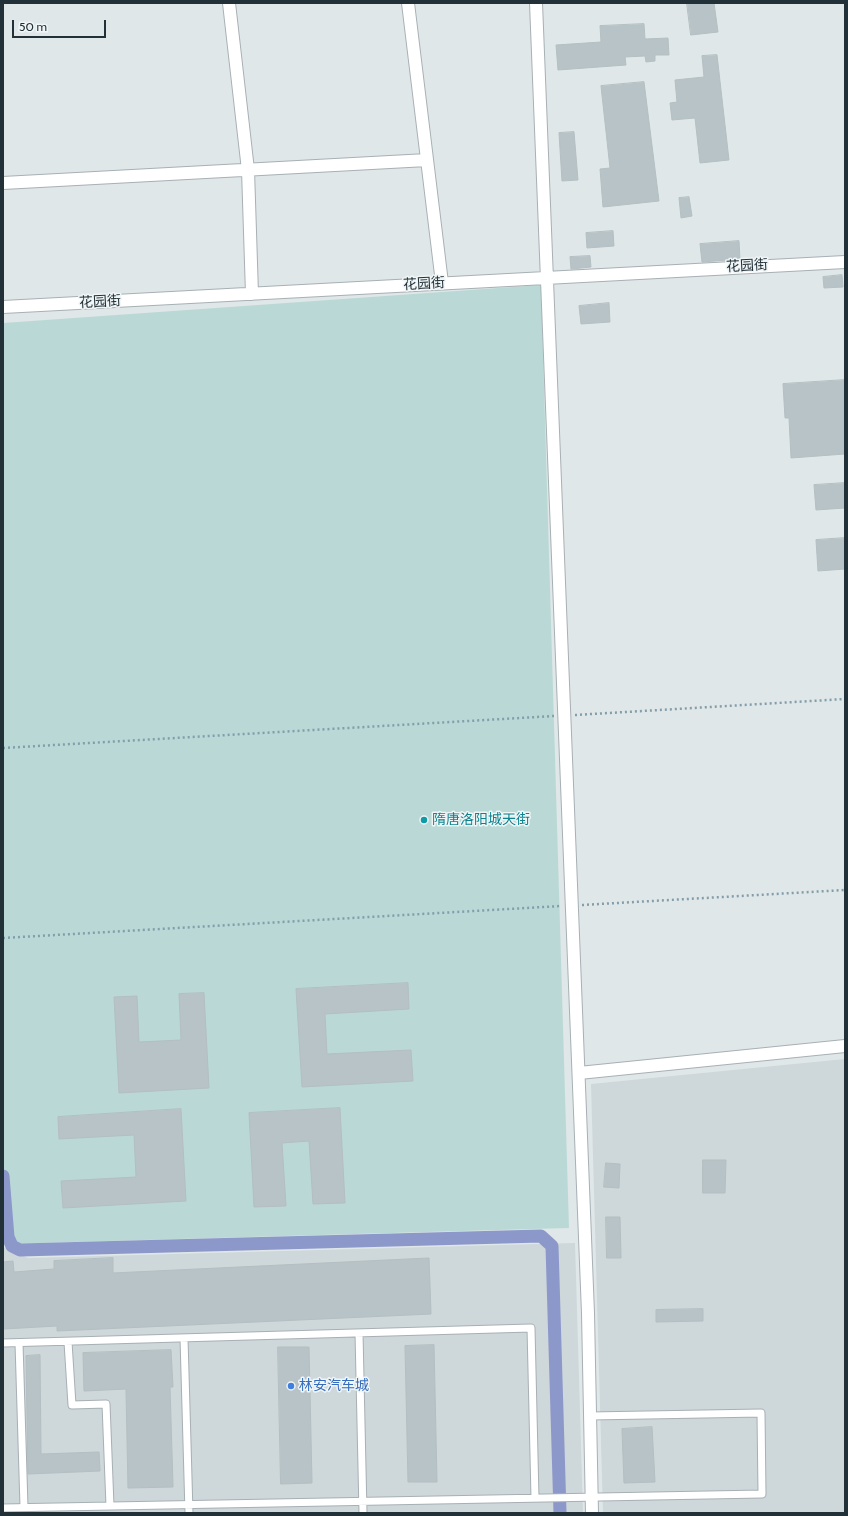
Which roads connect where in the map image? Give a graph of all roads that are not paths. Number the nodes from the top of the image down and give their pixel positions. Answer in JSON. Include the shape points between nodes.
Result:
{"nodes":[{"id":1,"x":229,"y":3,"type":"edge"},
{"id":2,"x":408,"y":3,"type":"edge"},
{"id":3,"x":536,"y":3,"type":"edge"},
{"id":4,"x":427,"y":160,"type":"junction"},
{"id":5,"x":248,"y":170,"type":"junction"},
{"id":6,"x":3,"y":183,"type":"edge"},
{"id":7,"x":845,"y":262,"type":"edge"},
{"id":8,"x":547,"y":277,"type":"junction"},
{"id":9,"x":442,"y":283,"type":"junction"},
{"id":10,"x":252,"y":294,"type":"junction"},
{"id":11,"x":3,"y":308,"type":"edge"},
{"id":12,"x":845,"y":1046,"type":"edge"},
{"id":13,"x":579,"y":1073,"type":"junction"},
{"id":14,"x":359,"y":1333,"type":"junction"},
{"id":15,"x":184,"y":1338,"type":"junction"},
{"id":16,"x":68,"y":1342,"type":"junction"},
{"id":17,"x":19,"y":1343,"type":"junction"},
{"id":18,"x":3,"y":1344,"type":"edge"},
{"id":19,"x":590,"y":1416,"type":"junction"},
{"id":20,"x":592,"y":1497,"type":"junction"},
{"id":21,"x":535,"y":1498,"type":"junction"},
{"id":22,"x":363,"y":1501,"type":"junction"},
{"id":23,"x":188,"y":1504,"type":"junction"},
{"id":24,"x":110,"y":1506,"type":"junction"},
{"id":25,"x":24,"y":1507,"type":"junction"},
{"id":26,"x":3,"y":1508,"type":"edge"},
{"id":27,"x":189,"y":1513,"type":"edge"},
{"id":28,"x":363,"y":1513,"type":"edge"},
{"id":29,"x":592,"y":1513,"type":"edge"}],
"edges":[{"from":1,"to":5,"type":"street"},
{"from":2,"to":4,"type":"street"},
{"from":3,"to":8,"type":"street"},
{"from":4,"to":5,"type":"street"},
{"from":4,"to":9,"type":"street"},
{"from":5,"to":6,"type":"street"},
{"from":5,"to":10,"type":"street"},
{"from":7,"to":8,"type":"street","name":"花园街"},
{"from":8,"to":9,"type":"street","name":"花园街"},
{"from":8,"to":13,"type":"street"},
{"from":9,"to":10,"type":"street","name":"花园街"},
{"from":10,"to":11,"type":"street","name":"花园街"},
{"from":12,"to":13,"type":"street"},
{"from":13,"to":19,"type":"street"},
{"from":14,"to":15,"type":"lane"},
{"from":14,"to":21,"type":"lane","via":[[531,1328]]},
{"from":14,"to":22,"type":"lane"},
{"from":15,"to":16,"type":"lane"},
{"from":15,"to":23,"type":"lane"},
{"from":16,"to":17,"type":"lane"},
{"from":16,"to":24,"type":"lane","via":[[72,1405],[106,1404]]},
{"from":17,"to":18,"type":"lane"},
{"from":17,"to":25,"type":"lane"},
{"from":19,"to":20,"type":"street"},
{"from":19,"to":20,"type":"lane","via":[[760,1413],[761,1420],[762,1494]]},
{"from":20,"to":21,"type":"lane"},
{"from":20,"to":29,"type":"street"},
{"from":21,"to":22,"type":"lane"},
{"from":22,"to":23,"type":"lane"},
{"from":22,"to":28,"type":"lane"},
{"from":23,"to":24,"type":"lane"},
{"from":23,"to":27,"type":"lane"},
{"from":24,"to":25,"type":"lane"},
{"from":25,"to":26,"type":"lane"}]}
